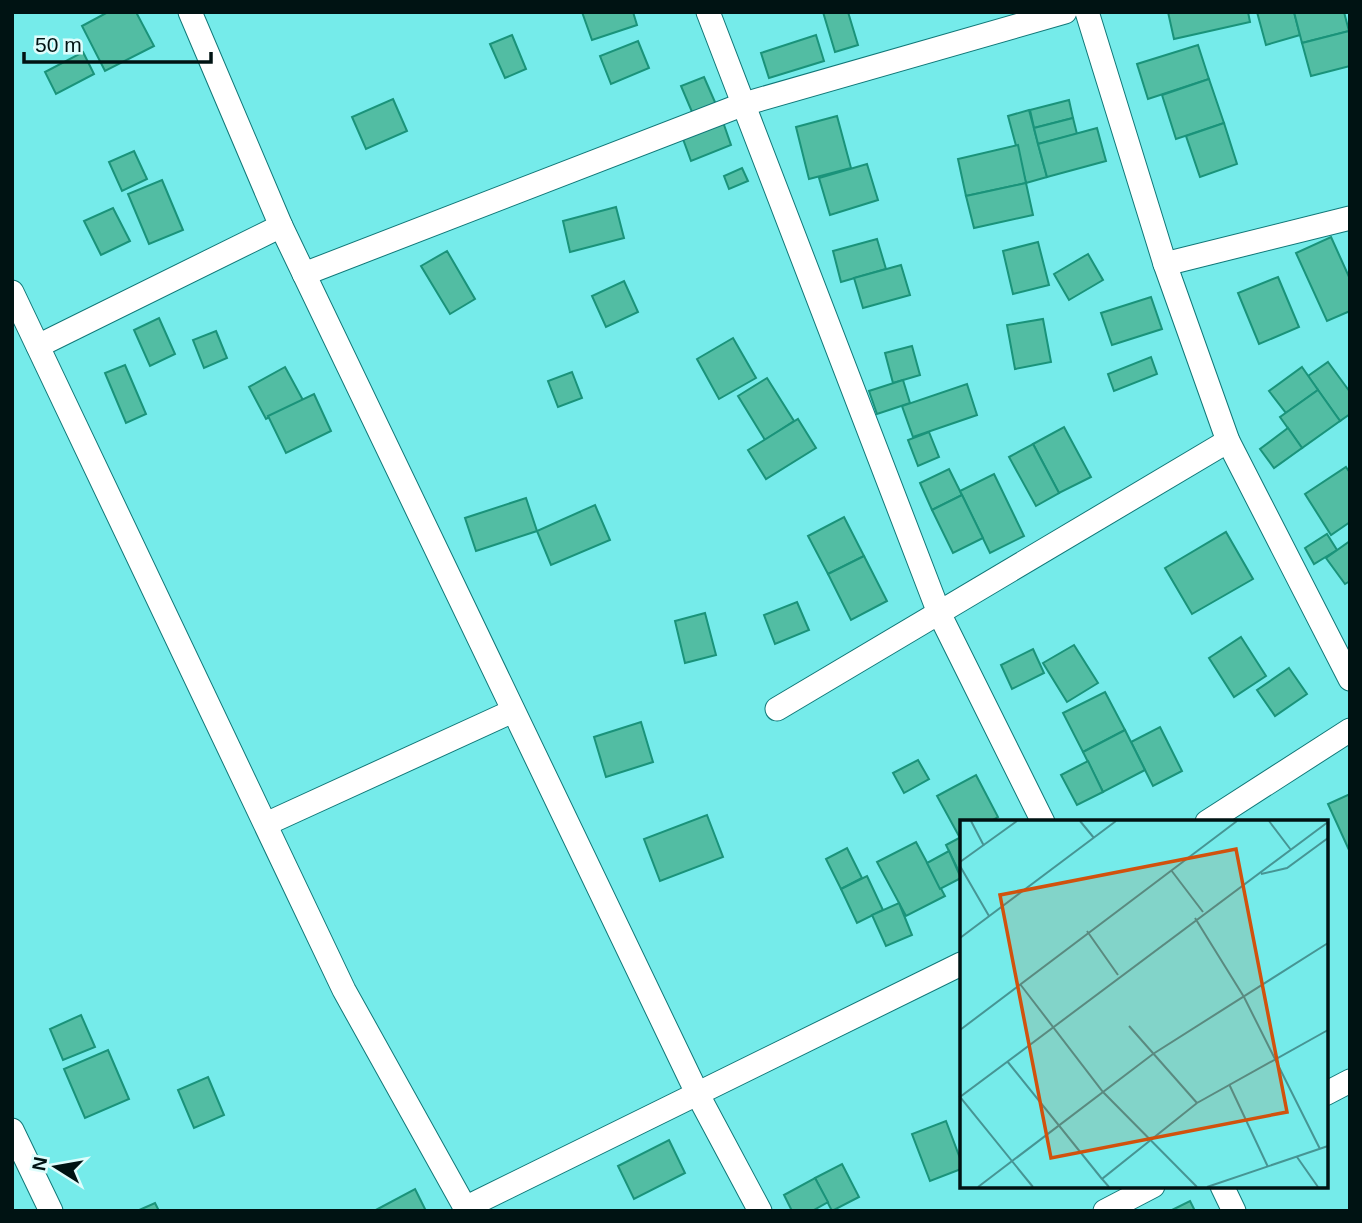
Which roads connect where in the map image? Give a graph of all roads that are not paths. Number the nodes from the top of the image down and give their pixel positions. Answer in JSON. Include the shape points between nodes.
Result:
{"nodes":[{"id":1,"x":190,"y":12,"type":"edge"},
{"id":2,"x":708,"y":12,"type":"edge"},
{"id":3,"x":1065,"y":12,"type":"edge"},
{"id":4,"x":1087,"y":12,"type":"edge"},
{"id":5,"x":744,"y":104,"type":"junction"},
{"id":6,"x":1350,"y":218,"type":"edge"},
{"id":7,"x":281,"y":226,"type":"junction"},
{"id":8,"x":1165,"y":264,"type":"junction"},
{"id":9,"x":304,"y":274,"type":"junction"},
{"id":10,"x":12,"y":292,"type":"edge"},
{"id":11,"x":38,"y":346,"type":"junction"},
{"id":12,"x":1228,"y":442,"type":"junction"},
{"id":13,"x":939,"y":613,"type":"junction"},
{"id":14,"x":1350,"y":679,"type":"edge"},
{"id":15,"x":777,"y":709,"type":"dead end"},
{"id":16,"x":513,"y":710,"type":"junction"},
{"id":17,"x":1350,"y":730,"type":"edge"},
{"id":18,"x":1042,"y":820,"type":"edge"},
{"id":19,"x":1211,"y":820,"type":"edge"},
{"id":20,"x":265,"y":824,"type":"junction"},
{"id":21,"x":960,"y":965,"type":"edge"},
{"id":22,"x":1350,"y":1081,"type":"edge"},
{"id":23,"x":1327,"y":1093,"type":"edge"},
{"id":24,"x":698,"y":1096,"type":"junction"},
{"id":25,"x":12,"y":1130,"type":"edge"},
{"id":26,"x":1149,"y":1188,"type":"edge"},
{"id":27,"x":1223,"y":1188,"type":"edge"},
{"id":28,"x":466,"y":1209,"type":"edge"},
{"id":29,"x":51,"y":1211,"type":"edge"},
{"id":30,"x":760,"y":1211,"type":"edge"},
{"id":31,"x":1105,"y":1211,"type":"edge"},
{"id":32,"x":1234,"y":1211,"type":"edge"}],
"edges":[{"from":1,"to":7,"type":"street"},
{"from":2,"to":5,"type":"street"},
{"from":3,"to":5,"type":"street"},
{"from":4,"to":8,"type":"street"},
{"from":5,"to":9,"type":"street"},
{"from":5,"to":13,"type":"street"},
{"from":6,"to":8,"type":"street"},
{"from":7,"to":9,"type":"street"},
{"from":7,"to":11,"type":"street"},
{"from":8,"to":12,"type":"street"},
{"from":9,"to":16,"type":"street"},
{"from":10,"to":11,"type":"street"},
{"from":11,"to":20,"type":"street"},
{"from":12,"to":13,"type":"street"},
{"from":12,"to":14,"type":"street"},
{"from":13,"to":15,"type":"street"},
{"from":13,"to":18,"type":"street"},
{"from":16,"to":20,"type":"street"},
{"from":16,"to":24,"type":"street"},
{"from":17,"to":19,"type":"street"},
{"from":20,"to":28,"type":"street","via":[[344,990]]},
{"from":21,"to":24,"type":"street"},
{"from":22,"to":23,"type":"street"},
{"from":24,"to":28,"type":"street"},
{"from":24,"to":30,"type":"street"},
{"from":25,"to":29,"type":"street"},
{"from":26,"to":31,"type":"street"},
{"from":27,"to":32,"type":"street"}]}
